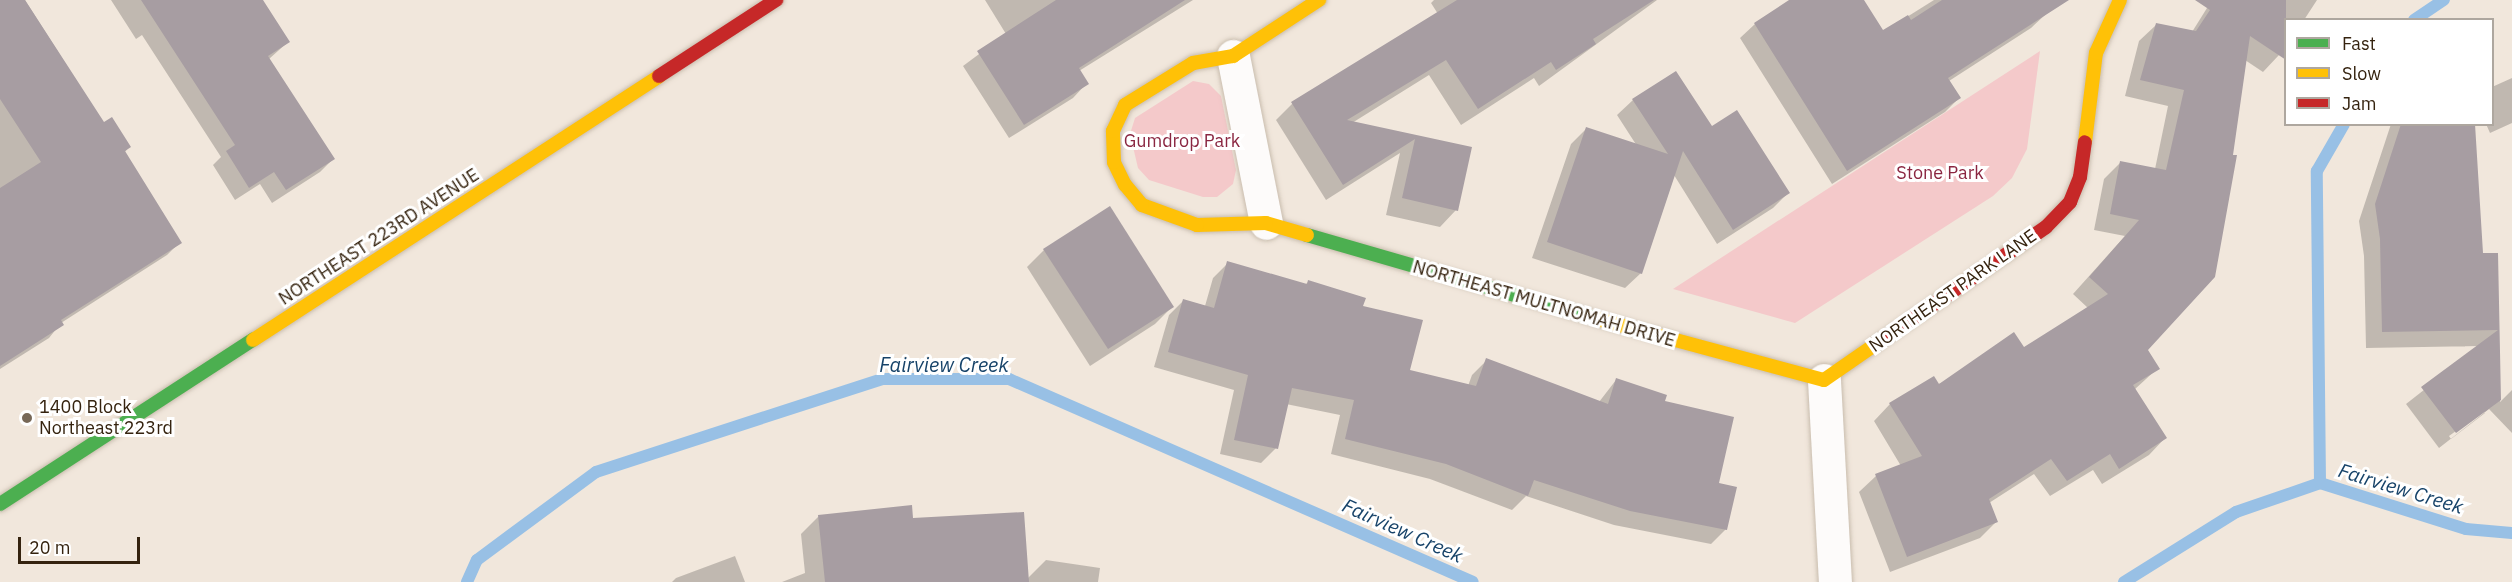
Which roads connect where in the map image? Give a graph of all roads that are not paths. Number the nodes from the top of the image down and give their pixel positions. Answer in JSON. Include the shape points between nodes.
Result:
{"nodes":[{"id":1,"x":776,"y":0,"type":"edge"},
{"id":2,"x":1319,"y":0,"type":"edge"},
{"id":3,"x":2120,"y":0,"type":"edge"},
{"id":4,"x":1233,"y":56,"type":"junction"},
{"id":5,"x":1266,"y":222,"type":"junction"},
{"id":6,"x":1824,"y":380,"type":"junction"},
{"id":7,"x":0,"y":504,"type":"edge"},
{"id":8,"x":1835,"y":582,"type":"edge"}],
"edges":[{"from":1,"to":7,"type":"street","name":"NORTHEAST 223RD AVENUE"},
{"from":2,"to":4,"type":"street","name":"NORTHEAST MULTNOMAH DRIVE"},
{"from":3,"to":6,"type":"street","name":"NORTHEAST PARK LANE","via":[[2103,29],[2096,53],[2080,177],[2070,202],[2046,226]]},
{"from":4,"to":5,"type":"street"},
{"from":4,"to":5,"type":"street","name":"NORTHEAST MULTNOMAH DRIVE","via":[[1194,63],[1125,105],[1113,131],[1114,162],[1125,185],[1142,205],[1169,217],[1197,225]]},
{"from":5,"to":6,"type":"street","name":"NORTHEAST MULTNOMAH DRIVE","via":[[1476,286]]},
{"from":6,"to":8,"type":"street"}]}
